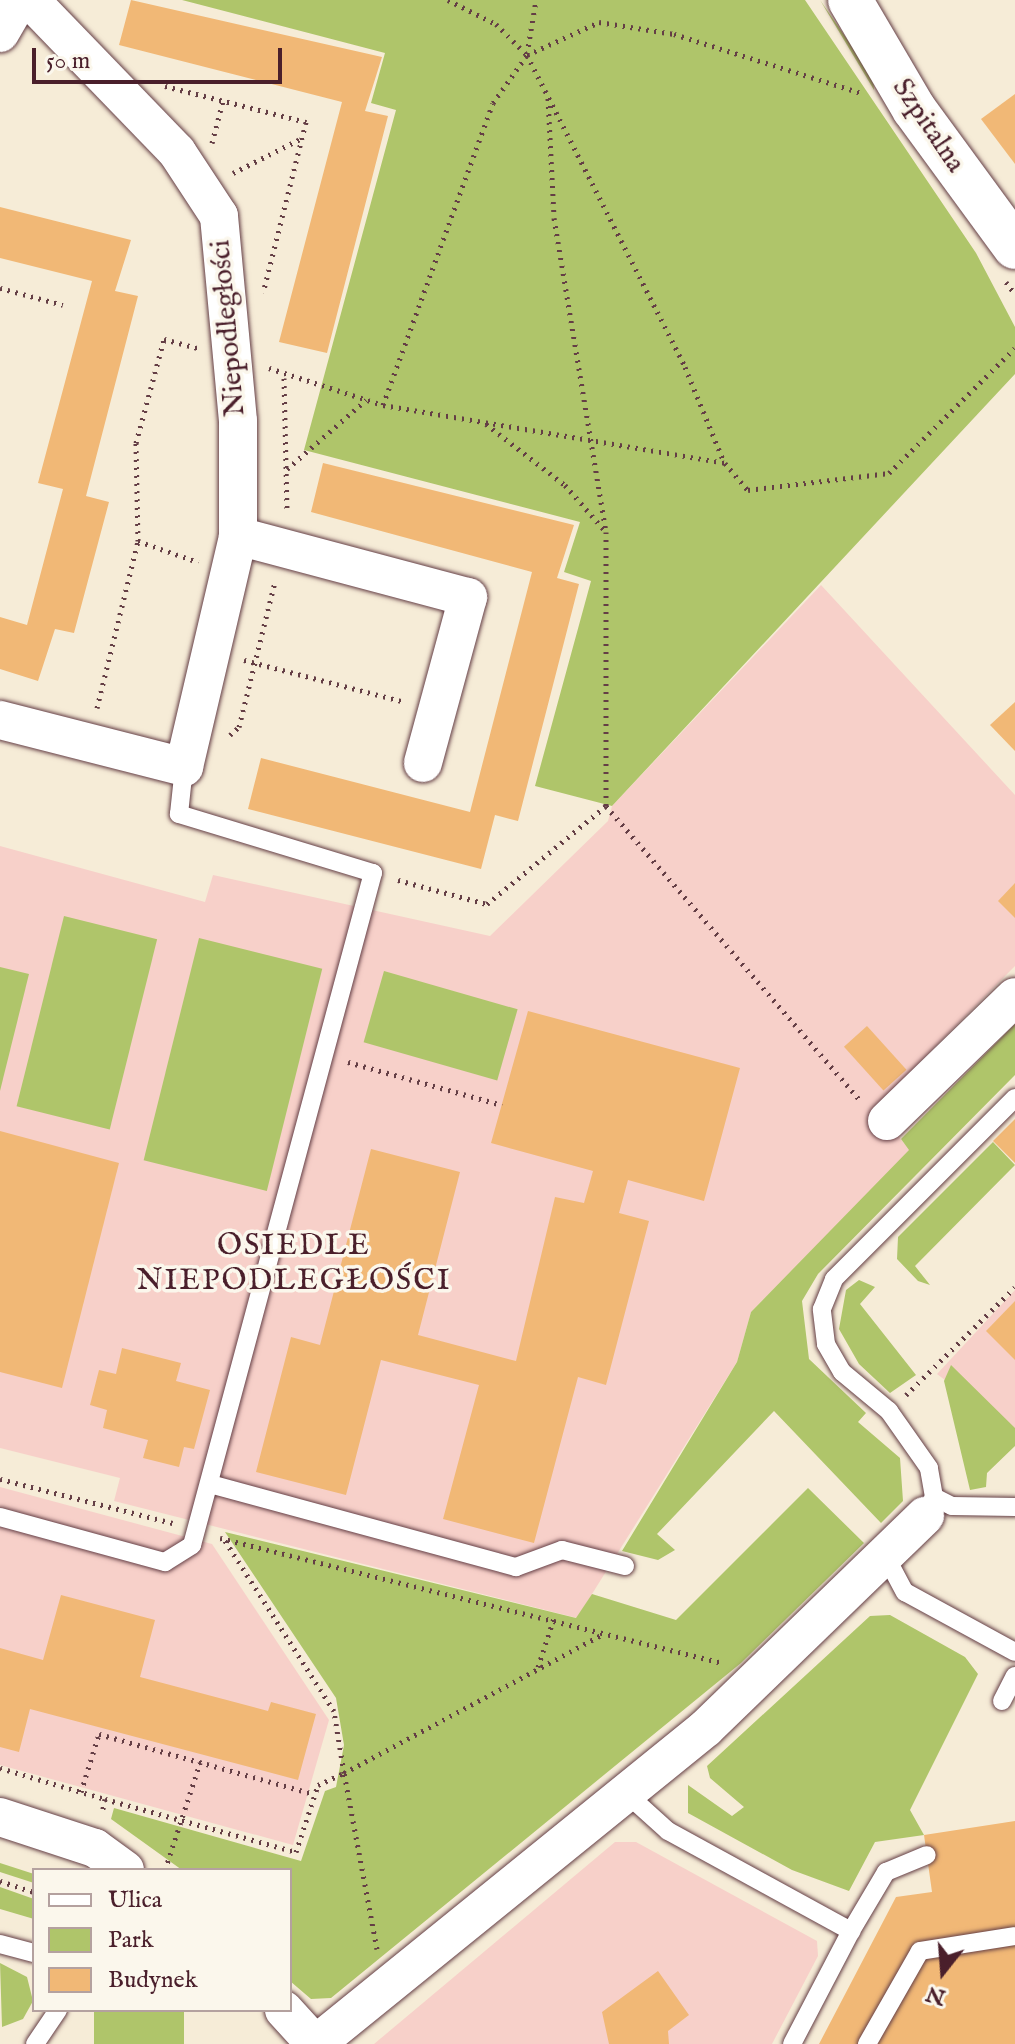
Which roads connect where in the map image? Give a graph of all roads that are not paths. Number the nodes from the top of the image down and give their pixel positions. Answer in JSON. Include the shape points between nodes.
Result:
{"nodes":[{"id":1,"x":19,"y":0,"type":"edge"},
{"id":2,"x":30,"y":0,"type":"edge"},
{"id":3,"x":850,"y":0,"type":"edge"},
{"id":4,"x":0,"y":33,"type":"edge"},
{"id":5,"x":1015,"y":247,"type":"edge"},
{"id":6,"x":238,"y":536,"type":"junction"},
{"id":7,"x":0,"y":720,"type":"edge"},
{"id":8,"x":423,"y":763,"type":"dead end"},
{"id":9,"x":184,"y":767,"type":"junction"},
{"id":10,"x":1015,"y":997,"type":"edge"},
{"id":11,"x":1015,"y":1098,"type":"edge"},
{"id":12,"x":887,"y":1121,"type":"road end"},
{"id":13,"x":210,"y":1484,"type":"junction"},
{"id":14,"x":929,"y":1506,"type":"junction"},
{"id":15,"x":1015,"y":1507,"type":"edge"},
{"id":16,"x":0,"y":1517,"type":"edge"},
{"id":17,"x":886,"y":1557,"type":"junction"},
{"id":18,"x":625,"y":1566,"type":"dead end"},
{"id":19,"x":1015,"y":1652,"type":"edge"},
{"id":20,"x":1015,"y":1676,"type":"edge"},
{"id":21,"x":1002,"y":1701,"type":"dead end"},
{"id":22,"x":627,"y":1794,"type":"junction"},
{"id":23,"x":0,"y":1817,"type":"edge"},
{"id":24,"x":927,"y":1855,"type":"dead end"},
{"id":25,"x":122,"y":1868,"type":"edge"},
{"id":26,"x":851,"y":1931,"type":"junction"},
{"id":27,"x":1015,"y":1936,"type":"edge"},
{"id":28,"x":0,"y":1944,"type":"edge"},
{"id":29,"x":32,"y":1952,"type":"edge"},
{"id":30,"x":57,"y":2012,"type":"edge"},
{"id":31,"x":286,"y":2012,"type":"edge"},
{"id":32,"x":35,"y":2044,"type":"edge"},
{"id":33,"x":316,"y":2044,"type":"edge"},
{"id":34,"x":792,"y":2044,"type":"edge"},
{"id":35,"x":867,"y":2044,"type":"edge"}],
"edges":[{"from":1,"to":4,"type":"street"},
{"from":2,"to":6,"type":"street","name":"Niepodległości","via":[[200,184],[219,216],[245,351]]},
{"from":3,"to":5,"type":"street","name":"Szpitalna","via":[[914,109]]},
{"from":6,"to":8,"type":"street","via":[[468,597]]},
{"from":6,"to":9,"type":"street","name":"Niepodległości","via":[[216,653]]},
{"from":7,"to":9,"type":"street"},
{"from":9,"to":13,"type":"lane","via":[[179,814],[373,873]]},
{"from":10,"to":12,"type":"street"},
{"from":11,"to":14,"type":"lane","via":[[834,1279],[822,1309],[826,1344],[929,1468]]},
{"from":13,"to":16,"type":"lane","via":[[198,1532],[182,1555],[165,1562]]},
{"from":13,"to":18,"type":"lane","via":[[516,1567],[562,1550]]},
{"from":14,"to":15,"type":"lane"},
{"from":14,"to":17,"type":"street"},
{"from":17,"to":19,"type":"lane","via":[[905,1592]]},
{"from":17,"to":22,"type":"street"},
{"from":20,"to":21,"type":"lane"},
{"from":22,"to":26,"type":"lane","via":[[668,1831]]},
{"from":22,"to":33,"type":"street"},
{"from":23,"to":25,"type":"street","via":[[95,1848]]},
{"from":24,"to":26,"type":"lane","via":[[886,1872]]},
{"from":26,"to":34,"type":"lane"},
{"from":27,"to":35,"type":"lane","via":[[920,1951]]},
{"from":28,"to":29,"type":"lane"},
{"from":30,"to":32,"type":"lane"},
{"from":31,"to":33,"type":"street"}]}
